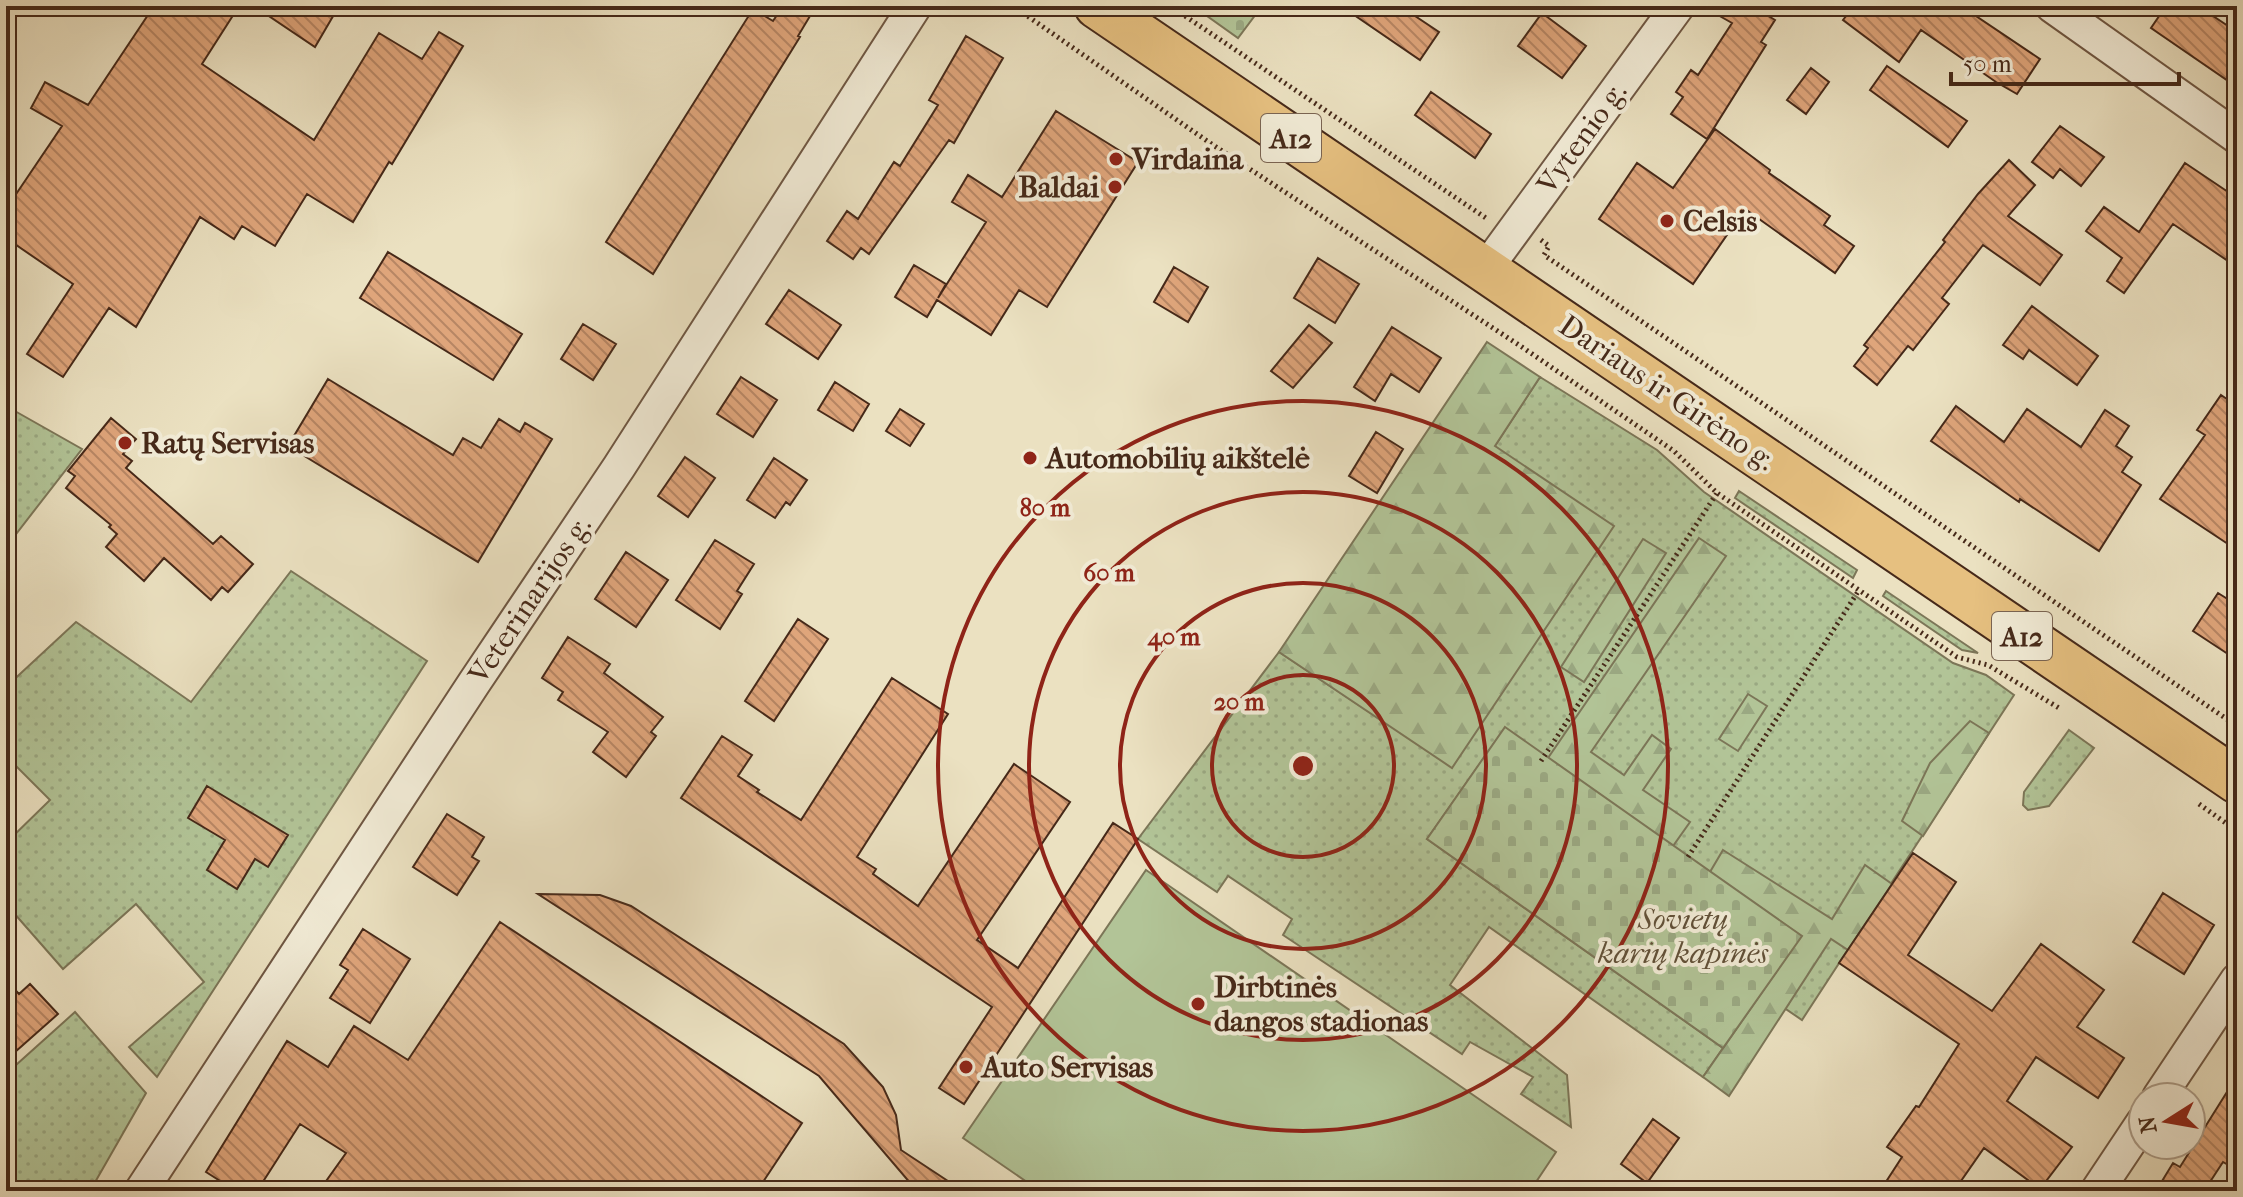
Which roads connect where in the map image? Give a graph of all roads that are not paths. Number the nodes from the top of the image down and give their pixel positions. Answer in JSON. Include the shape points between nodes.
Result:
{"nodes":[{"id":1,"x":915,"y":6,"type":"edge"},
{"id":2,"x":1097,"y":6,"type":"edge"},
{"id":3,"x":1678,"y":6,"type":"edge"},
{"id":4,"x":2052,"y":6,"type":"edge"},
{"id":5,"x":2237,"y":137,"type":"edge"},
{"id":6,"x":1485,"y":270,"type":"junction"},
{"id":7,"x":2237,"y":781,"type":"edge"},
{"id":8,"x":2237,"y":980,"type":"edge"},
{"id":9,"x":2170,"y":1081,"type":"edge"},
{"id":10,"x":2127,"y":1146,"type":"edge"},
{"id":11,"x":141,"y":1191,"type":"edge"},
{"id":12,"x":2097,"y":1191,"type":"edge"}],
"edges":[{"from":1,"to":11,"type":"street","name":"Veterinarijos g.","via":[[619,467]]},
{"from":2,"to":6,"type":"highway","name":"Dariaus ir Girėno g.","number":"A12"},
{"from":3,"to":6,"type":"street","name":"Vytenio g."},
{"from":4,"to":5,"type":"street"},
{"from":6,"to":7,"type":"highway","name":"Dariaus ir Girėno g.","number":"A12"},
{"from":8,"to":9,"type":"street"},
{"from":10,"to":12,"type":"street"}]}
